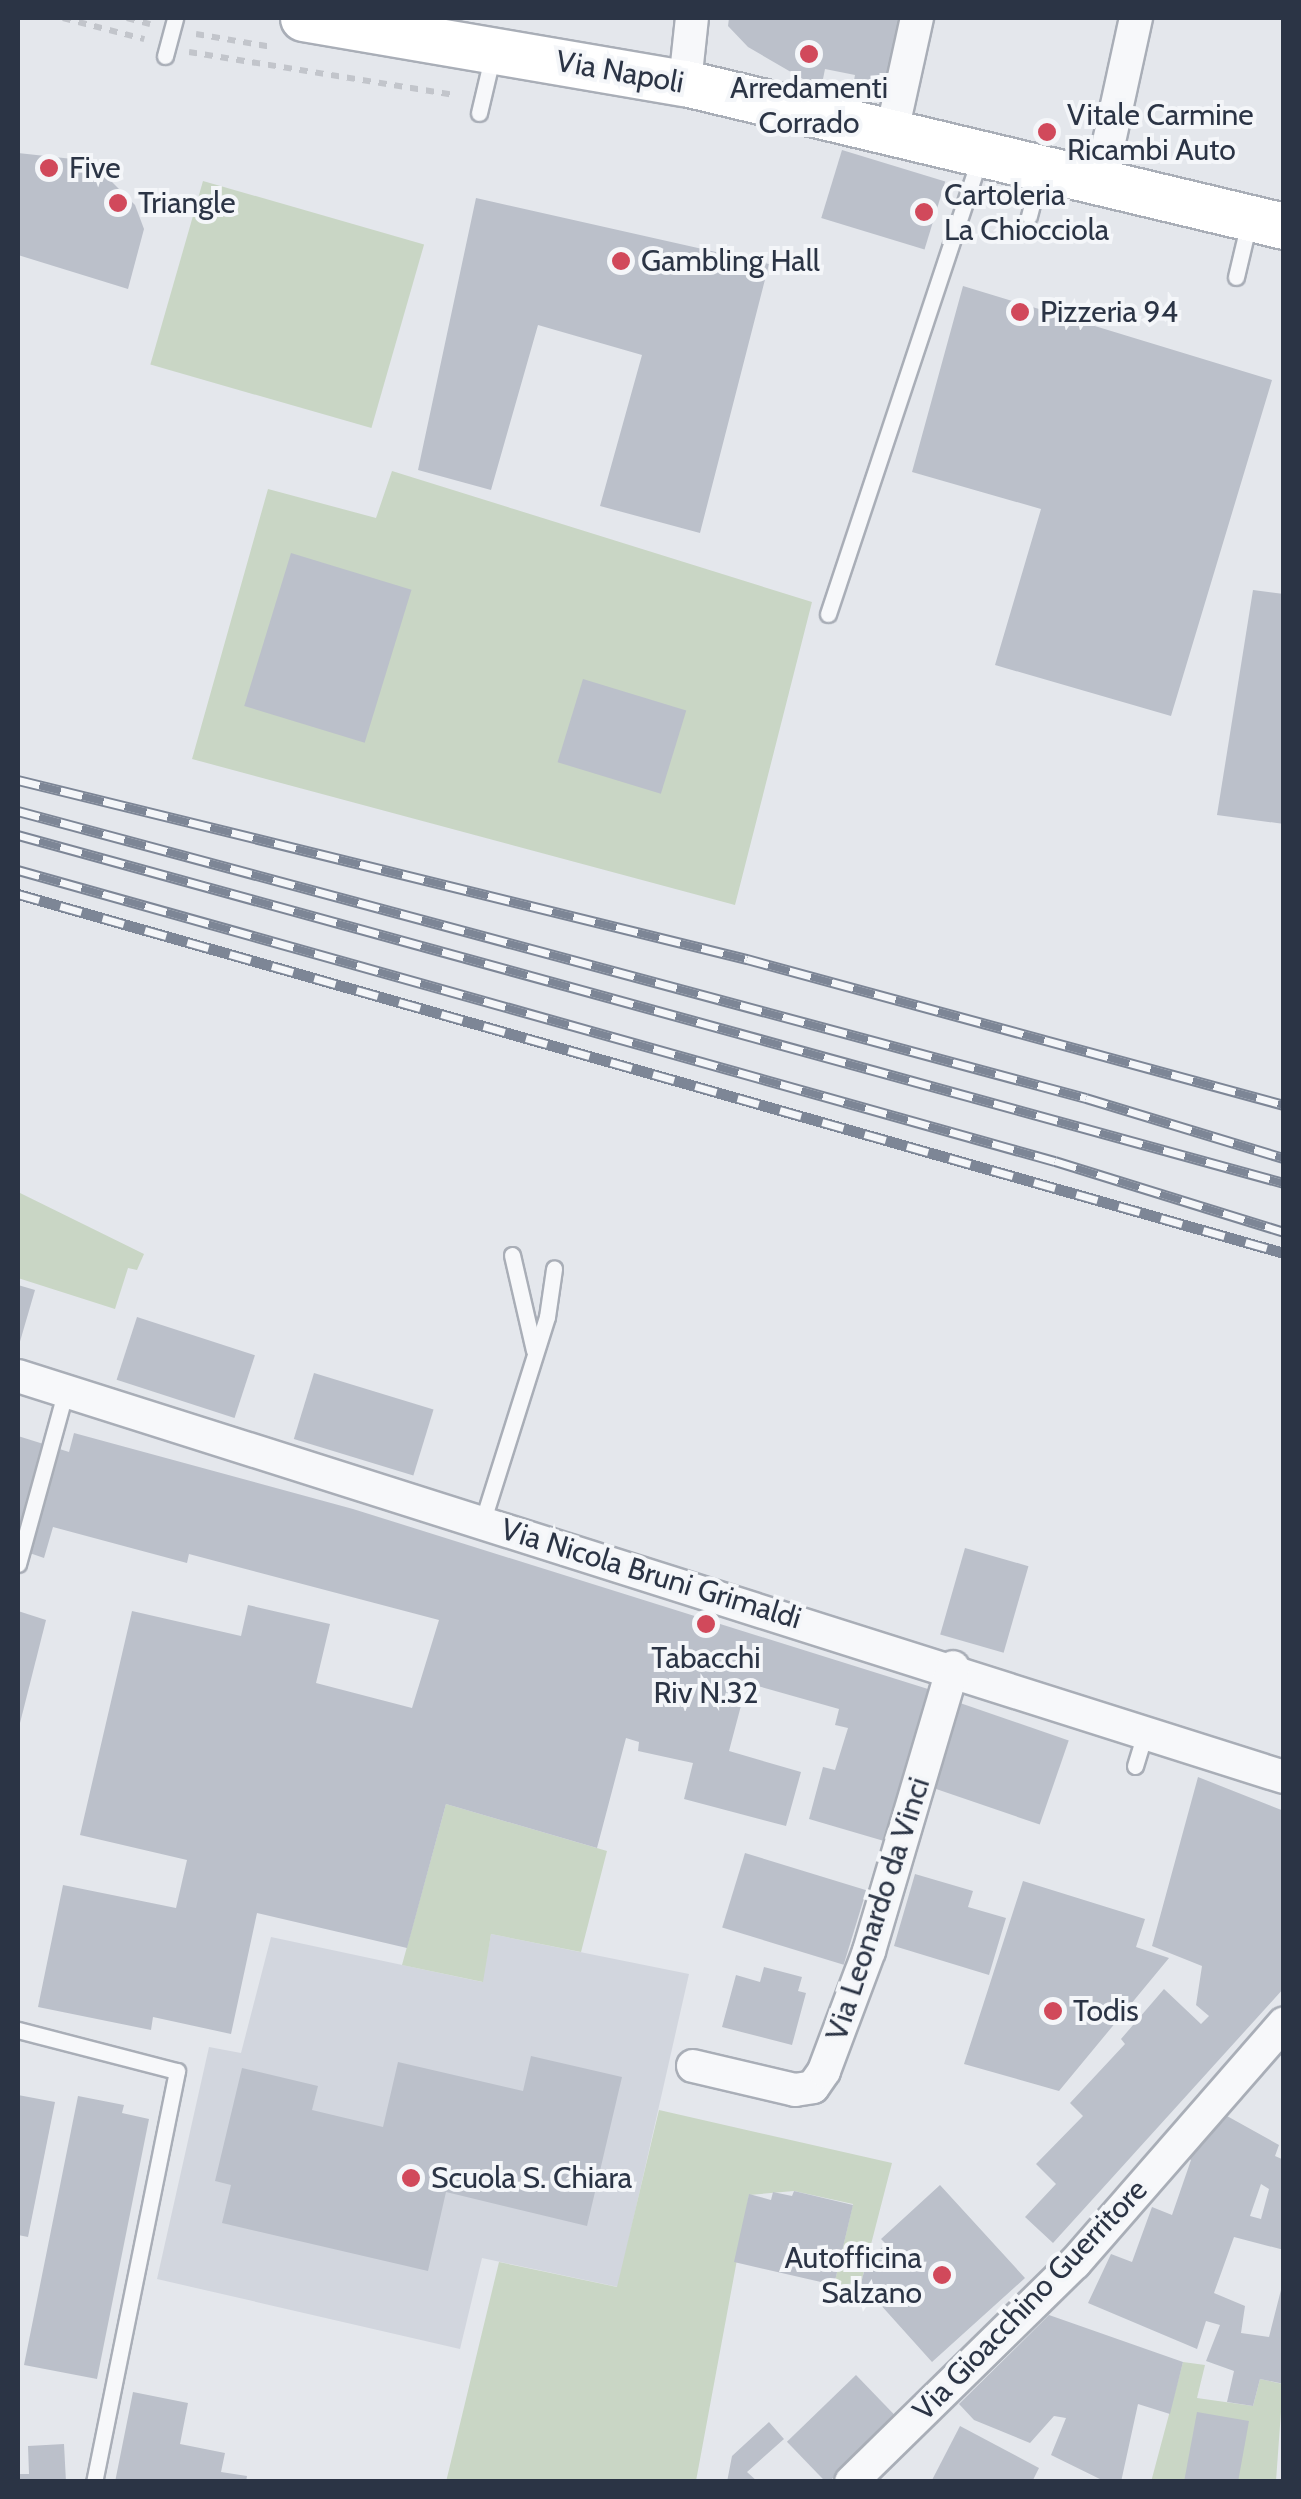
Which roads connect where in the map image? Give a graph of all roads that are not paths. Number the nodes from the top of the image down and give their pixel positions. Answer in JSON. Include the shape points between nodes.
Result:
{"nodes":[{"id":1,"x":176,"y":18,"type":"edge"},
{"id":2,"x":304,"y":18,"type":"edge"},
{"id":3,"x":692,"y":18,"type":"edge"},
{"id":4,"x":917,"y":18,"type":"edge"},
{"id":5,"x":1136,"y":18,"type":"edge"},
{"id":6,"x":494,"y":50,"type":"junction"},
{"id":7,"x":166,"y":53,"type":"road end"},
{"id":8,"x":685,"y":82,"type":"junction"},
{"id":9,"x":479,"y":112,"type":"dead end"},
{"id":10,"x":892,"y":136,"type":"junction"},
{"id":11,"x":980,"y":156,"type":"junction"},
{"id":12,"x":1041,"y":169,"type":"junction"},
{"id":13,"x":1100,"y":182,"type":"junction"},
{"id":14,"x":1028,"y":216,"type":"dead end"},
{"id":15,"x":1267,"y":222,"type":"edge"},
{"id":16,"x":1236,"y":278,"type":"dead end"},
{"id":17,"x":828,"y":614,"type":"dead end"},
{"id":18,"x":512,"y":1255,"type":"dead end"},
{"id":19,"x":554,"y":1269,"type":"dead end"},
{"id":20,"x":535,"y":1354,"type":"junction"},
{"id":21,"x":18,"y":1376,"type":"edge"},
{"id":22,"x":66,"y":1390,"type":"junction"},
{"id":23,"x":482,"y":1522,"type":"junction"},
{"id":24,"x":18,"y":1564,"type":"edge"},
{"id":25,"x":953,"y":1667,"type":"junction"},
{"id":26,"x":1146,"y":1731,"type":"junction"},
{"id":27,"x":1135,"y":1766,"type":"dead end"},
{"id":28,"x":1284,"y":1776,"type":"edge"},
{"id":29,"x":1284,"y":2023,"type":"edge"},
{"id":30,"x":18,"y":2030,"type":"edge"},
{"id":31,"x":694,"y":2066,"type":"dead end"},
{"id":32,"x":94,"y":2482,"type":"edge"},
{"id":33,"x":851,"y":2482,"type":"edge"}],
"edges":[{"from":1,"to":7,"type":"lane"},
{"from":2,"to":6,"type":"main road","name":"Via Napoli"},
{"from":3,"to":8,"type":"street"},
{"from":4,"to":10,"type":"street"},
{"from":5,"to":13,"type":"street"},
{"from":6,"to":8,"type":"main road","name":"Via Napoli"},
{"from":6,"to":9,"type":"lane"},
{"from":8,"to":10,"type":"main road","name":"Via Napoli"},
{"from":10,"to":11,"type":"main road","name":"Via Napoli"},
{"from":11,"to":12,"type":"main road","name":"Via Napoli"},
{"from":11,"to":17,"type":"lane"},
{"from":12,"to":13,"type":"main road","name":"Via Napoli"},
{"from":12,"to":14,"type":"lane"},
{"from":13,"to":15,"type":"main road","name":"Via Napoli"},
{"from":15,"to":16,"type":"lane"},
{"from":18,"to":20,"type":"lane"},
{"from":19,"to":20,"type":"lane"},
{"from":20,"to":23,"type":"lane"},
{"from":21,"to":22,"type":"street","name":"Via Nicola Bruni Grimaldi"},
{"from":22,"to":23,"type":"street","name":"Via Nicola Bruni Grimaldi"},
{"from":22,"to":24,"type":"lane"},
{"from":23,"to":25,"type":"street","name":"Via Nicola Bruni Grimaldi"},
{"from":25,"to":26,"type":"street","name":"Via Nicola Bruni Grimaldi"},
{"from":25,"to":31,"type":"street","name":"Via Leonardo da Vinci","via":[[869,1951],[813,2087],[795,2090]]},
{"from":26,"to":27,"type":"lane"},
{"from":26,"to":28,"type":"street","name":"Via Nicola Bruni Grimaldi"},
{"from":29,"to":33,"type":"street","name":"Via Gioacchino Guerritore","via":[[1075,2264]]},
{"from":30,"to":32,"type":"lane","via":[[177,2071]]}]}
